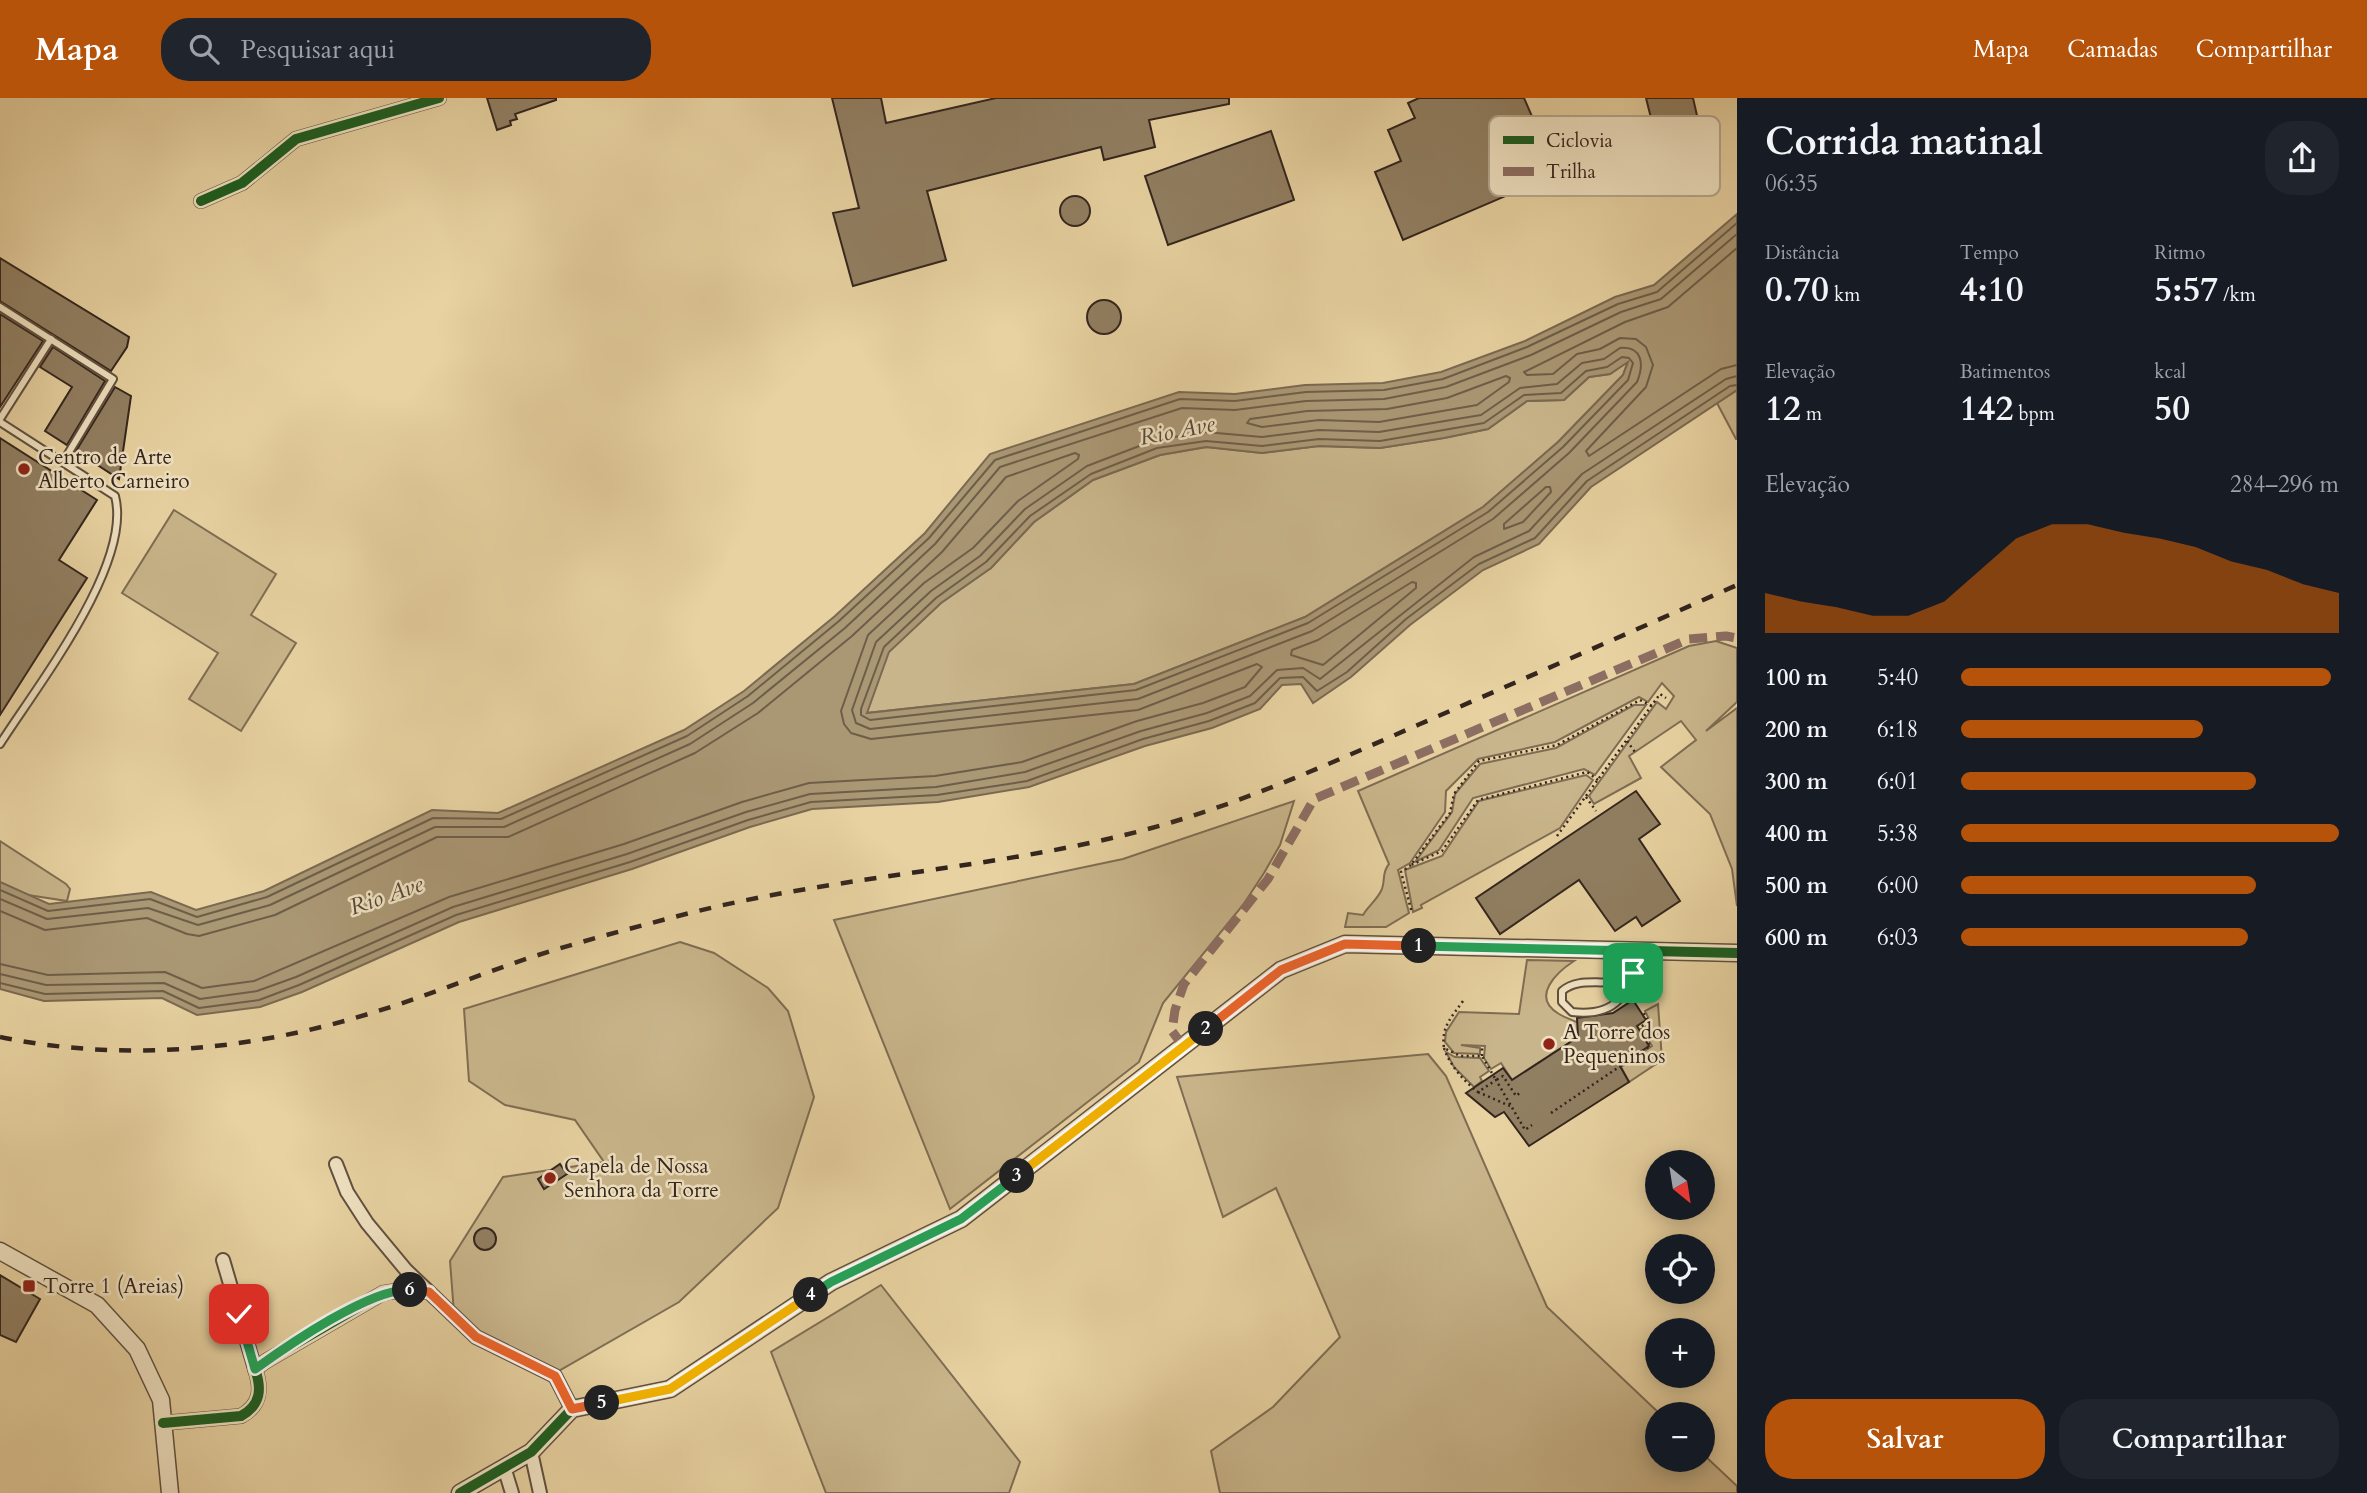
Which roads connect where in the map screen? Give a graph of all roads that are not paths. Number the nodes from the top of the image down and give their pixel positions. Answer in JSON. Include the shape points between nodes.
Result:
{"nodes":[{"id":1,"x":439,"y":98,"type":"edge"},
{"id":2,"x":201,"y":201,"type":"dead end"},
{"id":3,"x":0,"y":307,"type":"edge"},
{"id":4,"x":51,"y":339,"type":"junction"},
{"id":5,"x":0,"y":421,"type":"edge"},
{"id":6,"x":63,"y":462,"type":"junction"},
{"id":7,"x":0,"y":744,"type":"edge"},
{"id":8,"x":1636,"y":951,"type":"junction"},
{"id":9,"x":1737,"y":953,"type":"edge"},
{"id":10,"x":1633,"y":973,"type":"junction"},
{"id":11,"x":336,"y":1164,"type":"dead end"},
{"id":12,"x":0,"y":1251,"type":"edge"},
{"id":13,"x":223,"y":1260,"type":"dead end"},
{"id":14,"x":429,"y":1292,"type":"junction"},
{"id":15,"x":255,"y":1369,"type":"junction"},
{"id":16,"x":572,"y":1409,"type":"junction"},
{"id":17,"x":163,"y":1423,"type":"junction"},
{"id":18,"x":531,"y":1452,"type":"junction"},
{"id":19,"x":504,"y":1467,"type":"junction"},
{"id":20,"x":170,"y":1493,"type":"edge"},
{"id":21,"x":460,"y":1493,"type":"edge"},
{"id":22,"x":512,"y":1493,"type":"edge"},
{"id":23,"x":540,"y":1493,"type":"edge"}],
"edges":[{"from":1,"to":2,"type":"street","via":[[296,139],[242,183]]},
{"from":3,"to":4,"type":"lane"},
{"from":4,"to":5,"type":"lane"},
{"from":4,"to":6,"type":"lane","via":[[113,379]]},
{"from":5,"to":6,"type":"lane"},
{"from":6,"to":7,"type":"lane","via":[[115,496],[118,509],[106,571]]},
{"from":8,"to":9,"type":"street"},
{"from":8,"to":10,"type":"lane"},
{"from":8,"to":16,"type":"street","via":[[1345,944],[1281,970],[961,1219],[831,1282],[670,1389]]},
{"from":10,"to":10,"type":"lane","via":[[1623,997],[1607,1009],[1592,1014],[1572,1012],[1562,1002],[1562,991],[1569,985],[1620,982]]},
{"from":11,"to":14,"type":"street","via":[[347,1192],[368,1223]]},
{"from":12,"to":17,"type":"street","via":[[97,1305],[137,1349],[161,1399]]},
{"from":13,"to":15,"type":"street"},
{"from":14,"to":15,"type":"street","via":[[383,1293]]},
{"from":14,"to":16,"type":"street","via":[[476,1337],[555,1376]]},
{"from":15,"to":17,"type":"street","via":[[260,1390],[246,1413],[234,1418]]},
{"from":16,"to":18,"type":"street"},
{"from":17,"to":20,"type":"street"},
{"from":18,"to":19,"type":"street"},
{"from":18,"to":23,"type":"street"},
{"from":19,"to":21,"type":"street"},
{"from":19,"to":22,"type":"street"}]}
